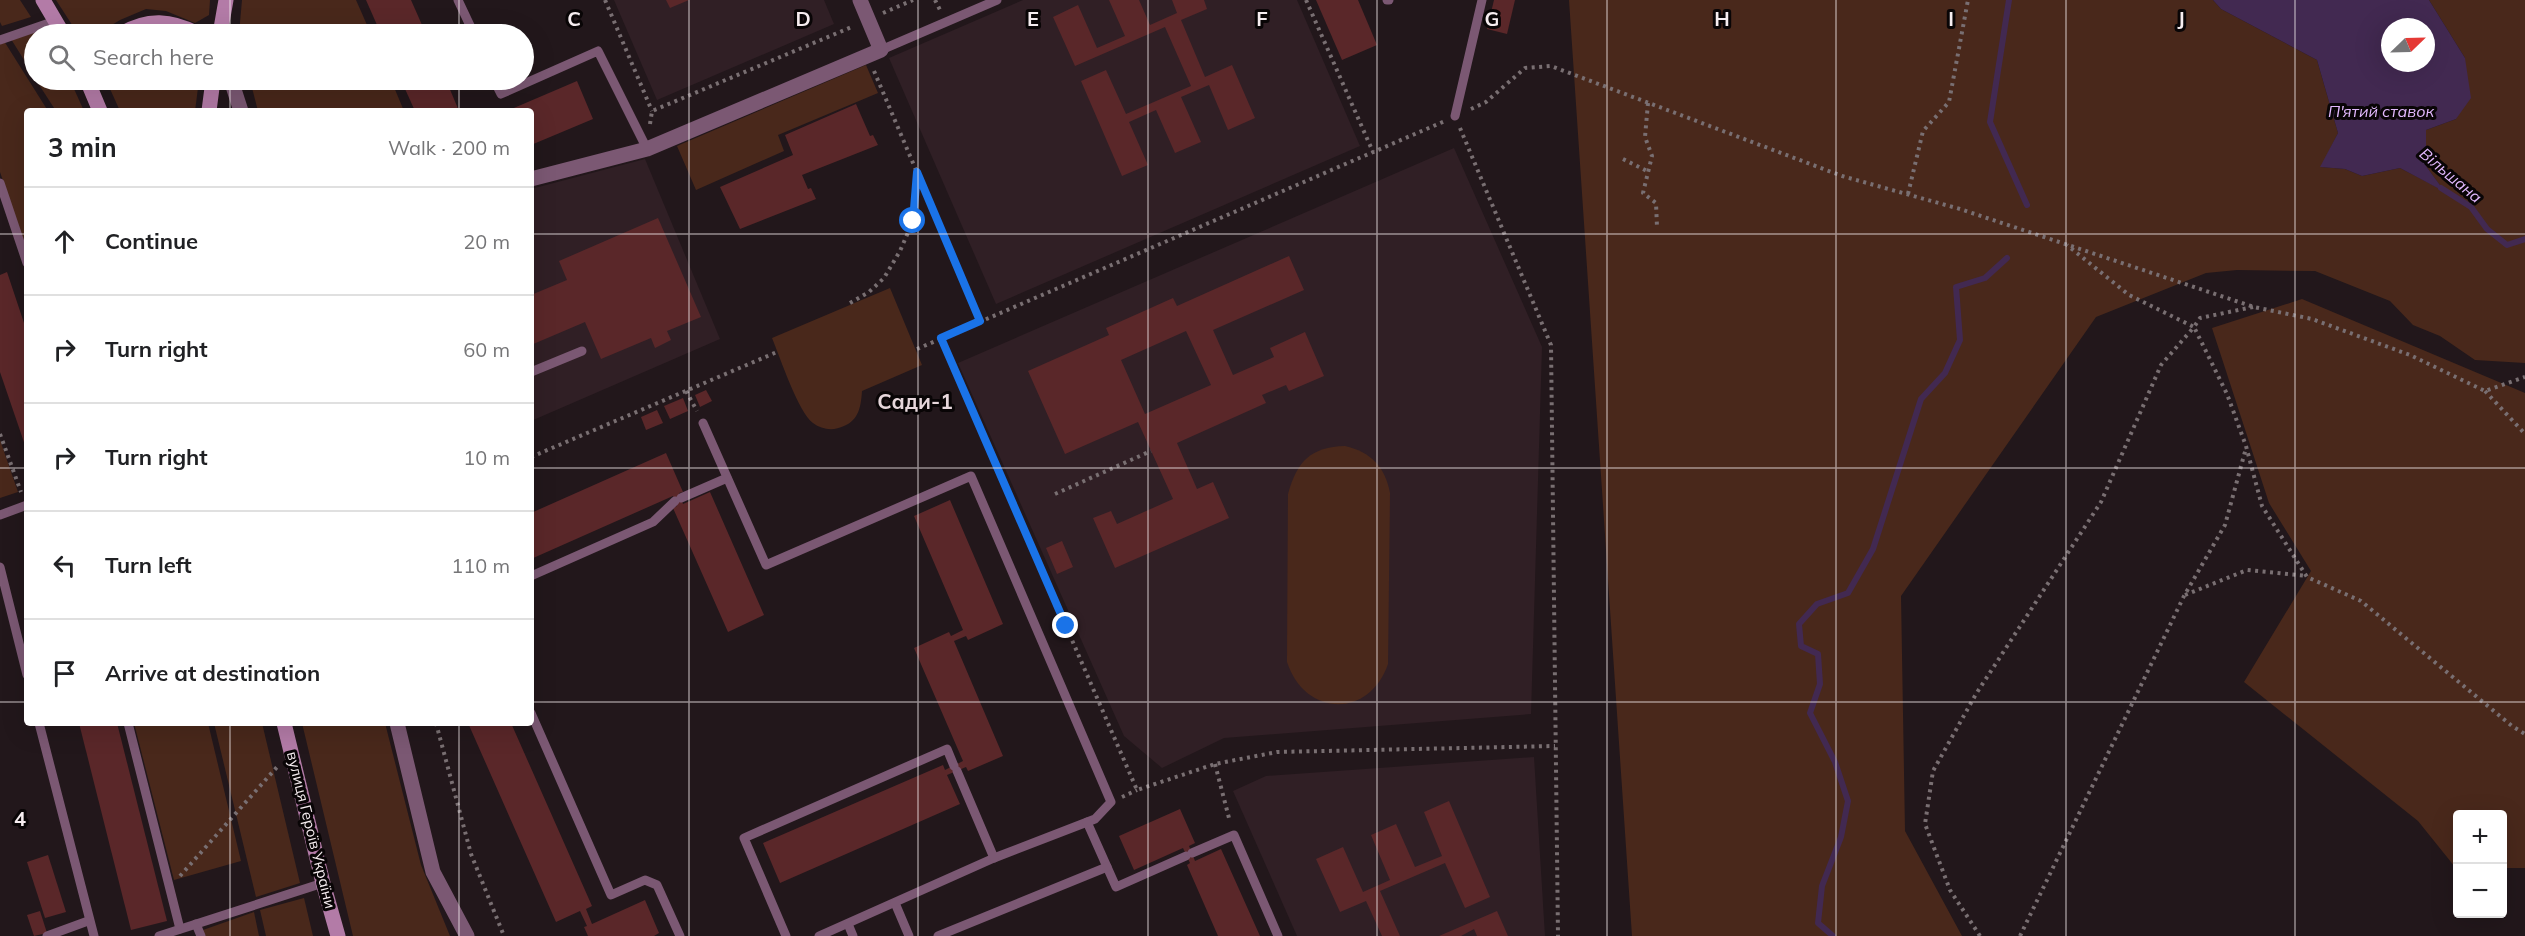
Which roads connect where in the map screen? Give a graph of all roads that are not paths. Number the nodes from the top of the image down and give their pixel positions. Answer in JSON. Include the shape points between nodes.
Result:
{"nodes":[{"id":1,"x":43,"y":0,"type":"edge"},
{"id":2,"x":226,"y":0,"type":"edge"},
{"id":3,"x":458,"y":0,"type":"edge"},
{"id":4,"x":860,"y":0,"type":"edge"},
{"id":5,"x":997,"y":0,"type":"edge"},
{"id":6,"x":1482,"y":0,"type":"edge"},
{"id":7,"x":57,"y":24,"type":"edge"},
{"id":8,"x":144,"y":24,"type":"edge"},
{"id":9,"x":172,"y":24,"type":"edge"},
{"id":10,"x":222,"y":24,"type":"edge"},
{"id":11,"x":469,"y":24,"type":"edge"},
{"id":12,"x":24,"y":35,"type":"edge"},
{"id":13,"x":0,"y":40,"type":"edge"},
{"id":14,"x":874,"y":53,"type":"junction"},
{"id":15,"x":534,"y":79,"type":"edge"},
{"id":16,"x":91,"y":90,"type":"edge"},
{"id":17,"x":212,"y":90,"type":"edge"},
{"id":18,"x":234,"y":90,"type":"edge"},
{"id":19,"x":99,"y":108,"type":"edge"},
{"id":20,"x":209,"y":108,"type":"edge"},
{"id":21,"x":240,"y":108,"type":"edge"},
{"id":22,"x":1455,"y":116,"type":"road end"},
{"id":23,"x":647,"y":148,"type":"junction"},
{"id":24,"x":534,"y":178,"type":"edge"},
{"id":25,"x":0,"y":183,"type":"edge"},
{"id":26,"x":24,"y":254,"type":"edge"},
{"id":27,"x":582,"y":351,"type":"dead end"},
{"id":28,"x":534,"y":371,"type":"edge"},
{"id":29,"x":703,"y":423,"type":"road end"},
{"id":30,"x":727,"y":478,"type":"junction"},
{"id":31,"x":24,"y":506,"type":"edge"},
{"id":32,"x":0,"y":514,"type":"edge"},
{"id":33,"x":0,"y":567,"type":"edge"},
{"id":34,"x":534,"y":575,"type":"edge"},
{"id":35,"x":5,"y":607,"type":"edge"},
{"id":36,"x":24,"y":666,"type":"edge"},
{"id":37,"x":534,"y":720,"type":"edge"},
{"id":38,"x":40,"y":726,"type":"edge"},
{"id":39,"x":129,"y":726,"type":"edge"},
{"id":40,"x":285,"y":726,"type":"edge"},
{"id":41,"x":398,"y":726,"type":"edge"},
{"id":42,"x":1087,"y":822,"type":"junction"},
{"id":43,"x":994,"y":858,"type":"junction"},
{"id":44,"x":1107,"y":867,"type":"junction"},
{"id":45,"x":322,"y":883,"type":"junction"},
{"id":46,"x":895,"y":903,"type":"junction"},
{"id":47,"x":88,"y":921,"type":"junction"},
{"id":48,"x":196,"y":924,"type":"junction"},
{"id":49,"x":848,"y":924,"type":"junction"},
{"id":50,"x":180,"y":929,"type":"junction"},
{"id":51,"x":47,"y":936,"type":"edge"},
{"id":52,"x":94,"y":936,"type":"edge"},
{"id":53,"x":159,"y":936,"type":"edge"},
{"id":54,"x":201,"y":936,"type":"edge"},
{"id":55,"x":338,"y":936,"type":"edge"},
{"id":56,"x":467,"y":936,"type":"edge"},
{"id":57,"x":680,"y":936,"type":"edge"},
{"id":58,"x":786,"y":936,"type":"edge"},
{"id":59,"x":819,"y":936,"type":"edge"},
{"id":60,"x":853,"y":936,"type":"edge"},
{"id":61,"x":909,"y":936,"type":"edge"},
{"id":62,"x":938,"y":936,"type":"edge"},
{"id":63,"x":1278,"y":936,"type":"edge"}],
"edges":[{"from":1,"to":7,"type":"main road"},
{"from":2,"to":10,"type":"main road"},
{"from":3,"to":11,"type":"lane"},
{"from":4,"to":14,"type":"street"},
{"from":5,"to":14,"type":"lane"},
{"from":6,"to":22,"type":"lane"},
{"from":8,"to":9,"type":"main road"},
{"from":12,"to":13,"type":"lane"},
{"from":14,"to":23,"type":"street"},
{"from":15,"to":23,"type":"lane","via":[[598,51]]},
{"from":16,"to":19,"type":"main road"},
{"from":17,"to":20,"type":"main road"},
{"from":18,"to":21,"type":"street"},
{"from":23,"to":24,"type":"street"},
{"from":25,"to":26,"type":"lane"},
{"from":27,"to":28,"type":"lane"},
{"from":29,"to":30,"type":"lane"},
{"from":30,"to":34,"type":"lane","via":[[678,500],[653,522]]},
{"from":30,"to":42,"type":"lane","via":[[766,565],[971,476],[1111,802],[1103,813]]},
{"from":31,"to":32,"type":"lane"},
{"from":33,"to":35,"type":"lane"},
{"from":35,"to":36,"type":"lane"},
{"from":37,"to":57,"type":"lane","via":[[611,895],[645,880],[657,885]]},
{"from":38,"to":47,"type":"lane"},
{"from":39,"to":50,"type":"lane"},
{"from":40,"to":45,"type":"main road","name":"вулиця Героїв України"},
{"from":41,"to":56,"type":"street","via":[[433,872]]},
{"from":42,"to":43,"type":"lane"},
{"from":42,"to":44,"type":"lane"},
{"from":43,"to":46,"type":"lane"},
{"from":43,"to":58,"type":"lane","via":[[947,749],[744,838]]},
{"from":44,"to":62,"type":"lane"},
{"from":44,"to":63,"type":"lane","via":[[1116,887],[1234,835]]},
{"from":45,"to":48,"type":"lane"},
{"from":45,"to":55,"type":"main road","name":"вулиця Героїв України"},
{"from":46,"to":49,"type":"lane"},
{"from":46,"to":61,"type":"lane"},
{"from":47,"to":51,"type":"lane"},
{"from":47,"to":52,"type":"lane"},
{"from":48,"to":50,"type":"lane"},
{"from":48,"to":54,"type":"lane"},
{"from":49,"to":59,"type":"lane"},
{"from":49,"to":60,"type":"lane"},
{"from":50,"to":53,"type":"lane"}]}
